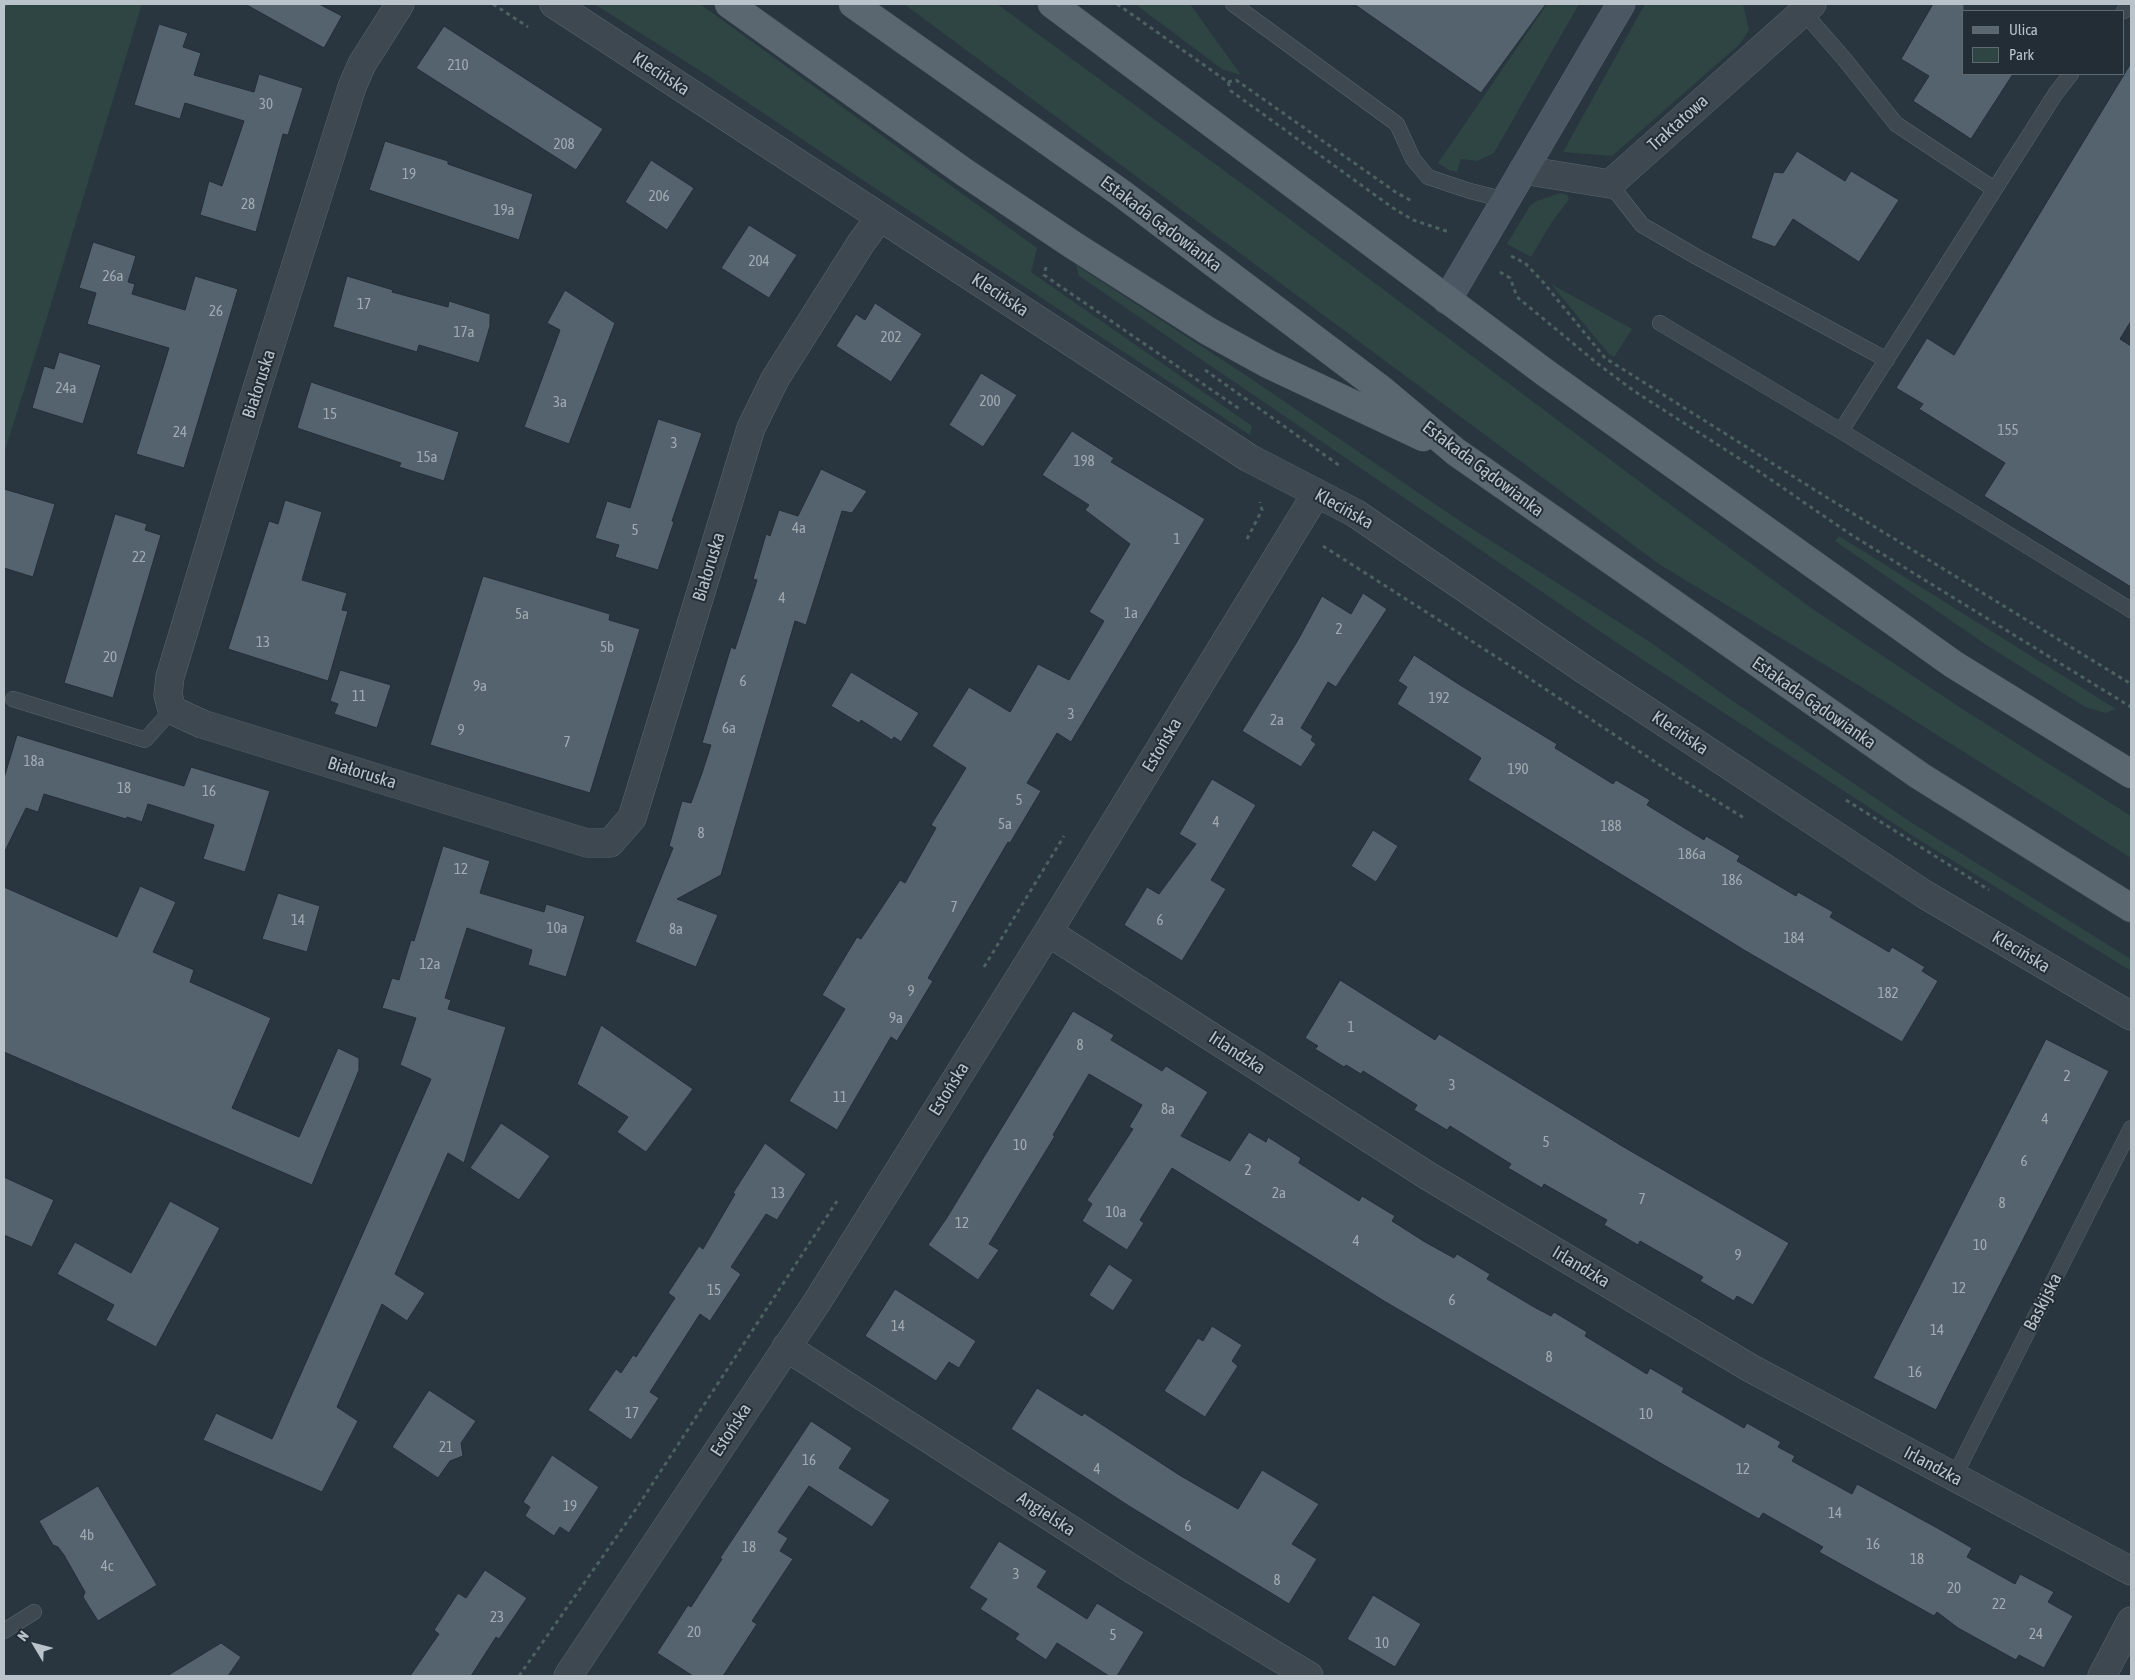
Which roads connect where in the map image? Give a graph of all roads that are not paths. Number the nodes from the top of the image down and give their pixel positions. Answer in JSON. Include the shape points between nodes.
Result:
{"nodes":[{"id":1,"x":400,"y":4,"type":"edge"},
{"id":2,"x":554,"y":4,"type":"edge"},
{"id":3,"x":728,"y":4,"type":"edge"},
{"id":4,"x":853,"y":4,"type":"edge"},
{"id":5,"x":1052,"y":4,"type":"edge"},
{"id":6,"x":1234,"y":4,"type":"edge"},
{"id":7,"x":1621,"y":4,"type":"edge"},
{"id":8,"x":1804,"y":6,"type":"edge"},
{"id":9,"x":2070,"y":75,"type":"edge"},
{"id":10,"x":1524,"y":170,"type":"junction"},
{"id":11,"x":1610,"y":184,"type":"junction"},
{"id":12,"x":1994,"y":189,"type":"junction"},
{"id":13,"x":1506,"y":200,"type":"junction"},
{"id":14,"x":880,"y":217,"type":"junction"},
{"id":15,"x":1447,"y":300,"type":"junction"},
{"id":16,"x":1660,"y":323,"type":"dead end"},
{"id":17,"x":1886,"y":360,"type":"junction"},
{"id":18,"x":1841,"y":431,"type":"junction"},
{"id":19,"x":1456,"y":452,"type":"junction"},
{"id":20,"x":1316,"y":494,"type":"junction"},
{"id":21,"x":2131,"y":610,"type":"edge"},
{"id":22,"x":13,"y":699,"type":"dead end"},
{"id":23,"x":172,"y":710,"type":"junction"},
{"id":24,"x":2129,"y":767,"type":"edge"},
{"id":25,"x":2131,"y":908,"type":"edge"},
{"id":26,"x":1048,"y":932,"type":"junction"},
{"id":27,"x":2131,"y":1016,"type":"edge"},
{"id":28,"x":2131,"y":1128,"type":"edge"},
{"id":29,"x":786,"y":1347,"type":"junction"},
{"id":30,"x":1954,"y":1477,"type":"junction"},
{"id":31,"x":2131,"y":1571,"type":"edge"},
{"id":32,"x":34,"y":1612,"type":"dead end"},
{"id":33,"x":2131,"y":1621,"type":"edge"},
{"id":34,"x":4,"y":1630,"type":"edge"},
{"id":35,"x":568,"y":1676,"type":"edge"},
{"id":36,"x":1309,"y":1676,"type":"edge"},
{"id":37,"x":2104,"y":1676,"type":"edge"}],
"edges":[{"from":1,"to":23,"type":"street","name":"Białoruska","via":[[362,64],[352,87],[170,677],[168,695]]},
{"from":2,"to":14,"type":"street","name":"Klecińska"},
{"from":3,"to":19,"type":"main road","via":[[964,172],[1208,330],[1268,364]]},
{"from":4,"to":19,"type":"main road","name":"Estakada Gądowianka","via":[[1121,192],[1382,390]]},
{"from":5,"to":15,"type":"main road"},
{"from":6,"to":13,"type":"lane","via":[[1397,124],[1412,159],[1428,177]]},
{"from":7,"to":10,"type":"main road"},
{"from":8,"to":11,"type":"street","name":"Traktatowa"},
{"from":8,"to":12,"type":"lane","via":[[1896,124]]},
{"from":9,"to":12,"type":"lane"},
{"from":10,"to":11,"type":"street"},
{"from":10,"to":13,"type":"main road"},
{"from":11,"to":17,"type":"lane","via":[[1642,225]]},
{"from":12,"to":17,"type":"lane"},
{"from":13,"to":15,"type":"main road"},
{"from":14,"to":20,"type":"street","name":"Klecińska","via":[[1249,458]]},
{"from":14,"to":23,"type":"street","name":"Białoruska","via":[[775,379],[752,428],[632,818],[610,843],[587,843],[202,724]]},
{"from":15,"to":24,"type":"main road","via":[[1954,664]]},
{"from":16,"to":18,"type":"lane"},
{"from":17,"to":18,"type":"lane"},
{"from":18,"to":21,"type":"lane"},
{"from":19,"to":25,"type":"main road","name":"Estakada Gądowianka","via":[[1920,776]]},
{"from":20,"to":26,"type":"street","name":"Estońska"},
{"from":20,"to":27,"type":"street","name":"Klecińska","via":[[1368,521],[1582,668],[1924,894]]},
{"from":22,"to":23,"type":"lane","via":[[145,740]]},
{"from":26,"to":29,"type":"street","name":"Estońska"},
{"from":26,"to":30,"type":"street","name":"Irlandzka","via":[[1428,1176],[1752,1368]]},
{"from":28,"to":30,"type":"lane","name":"Baskijska"},
{"from":29,"to":35,"type":"street","name":"Estońska"},
{"from":29,"to":36,"type":"street","name":"Angielska","via":[[1132,1569]]},
{"from":30,"to":31,"type":"street","name":"Irlandzka"},
{"from":32,"to":34,"type":"lane"},
{"from":33,"to":37,"type":"street"}]}
